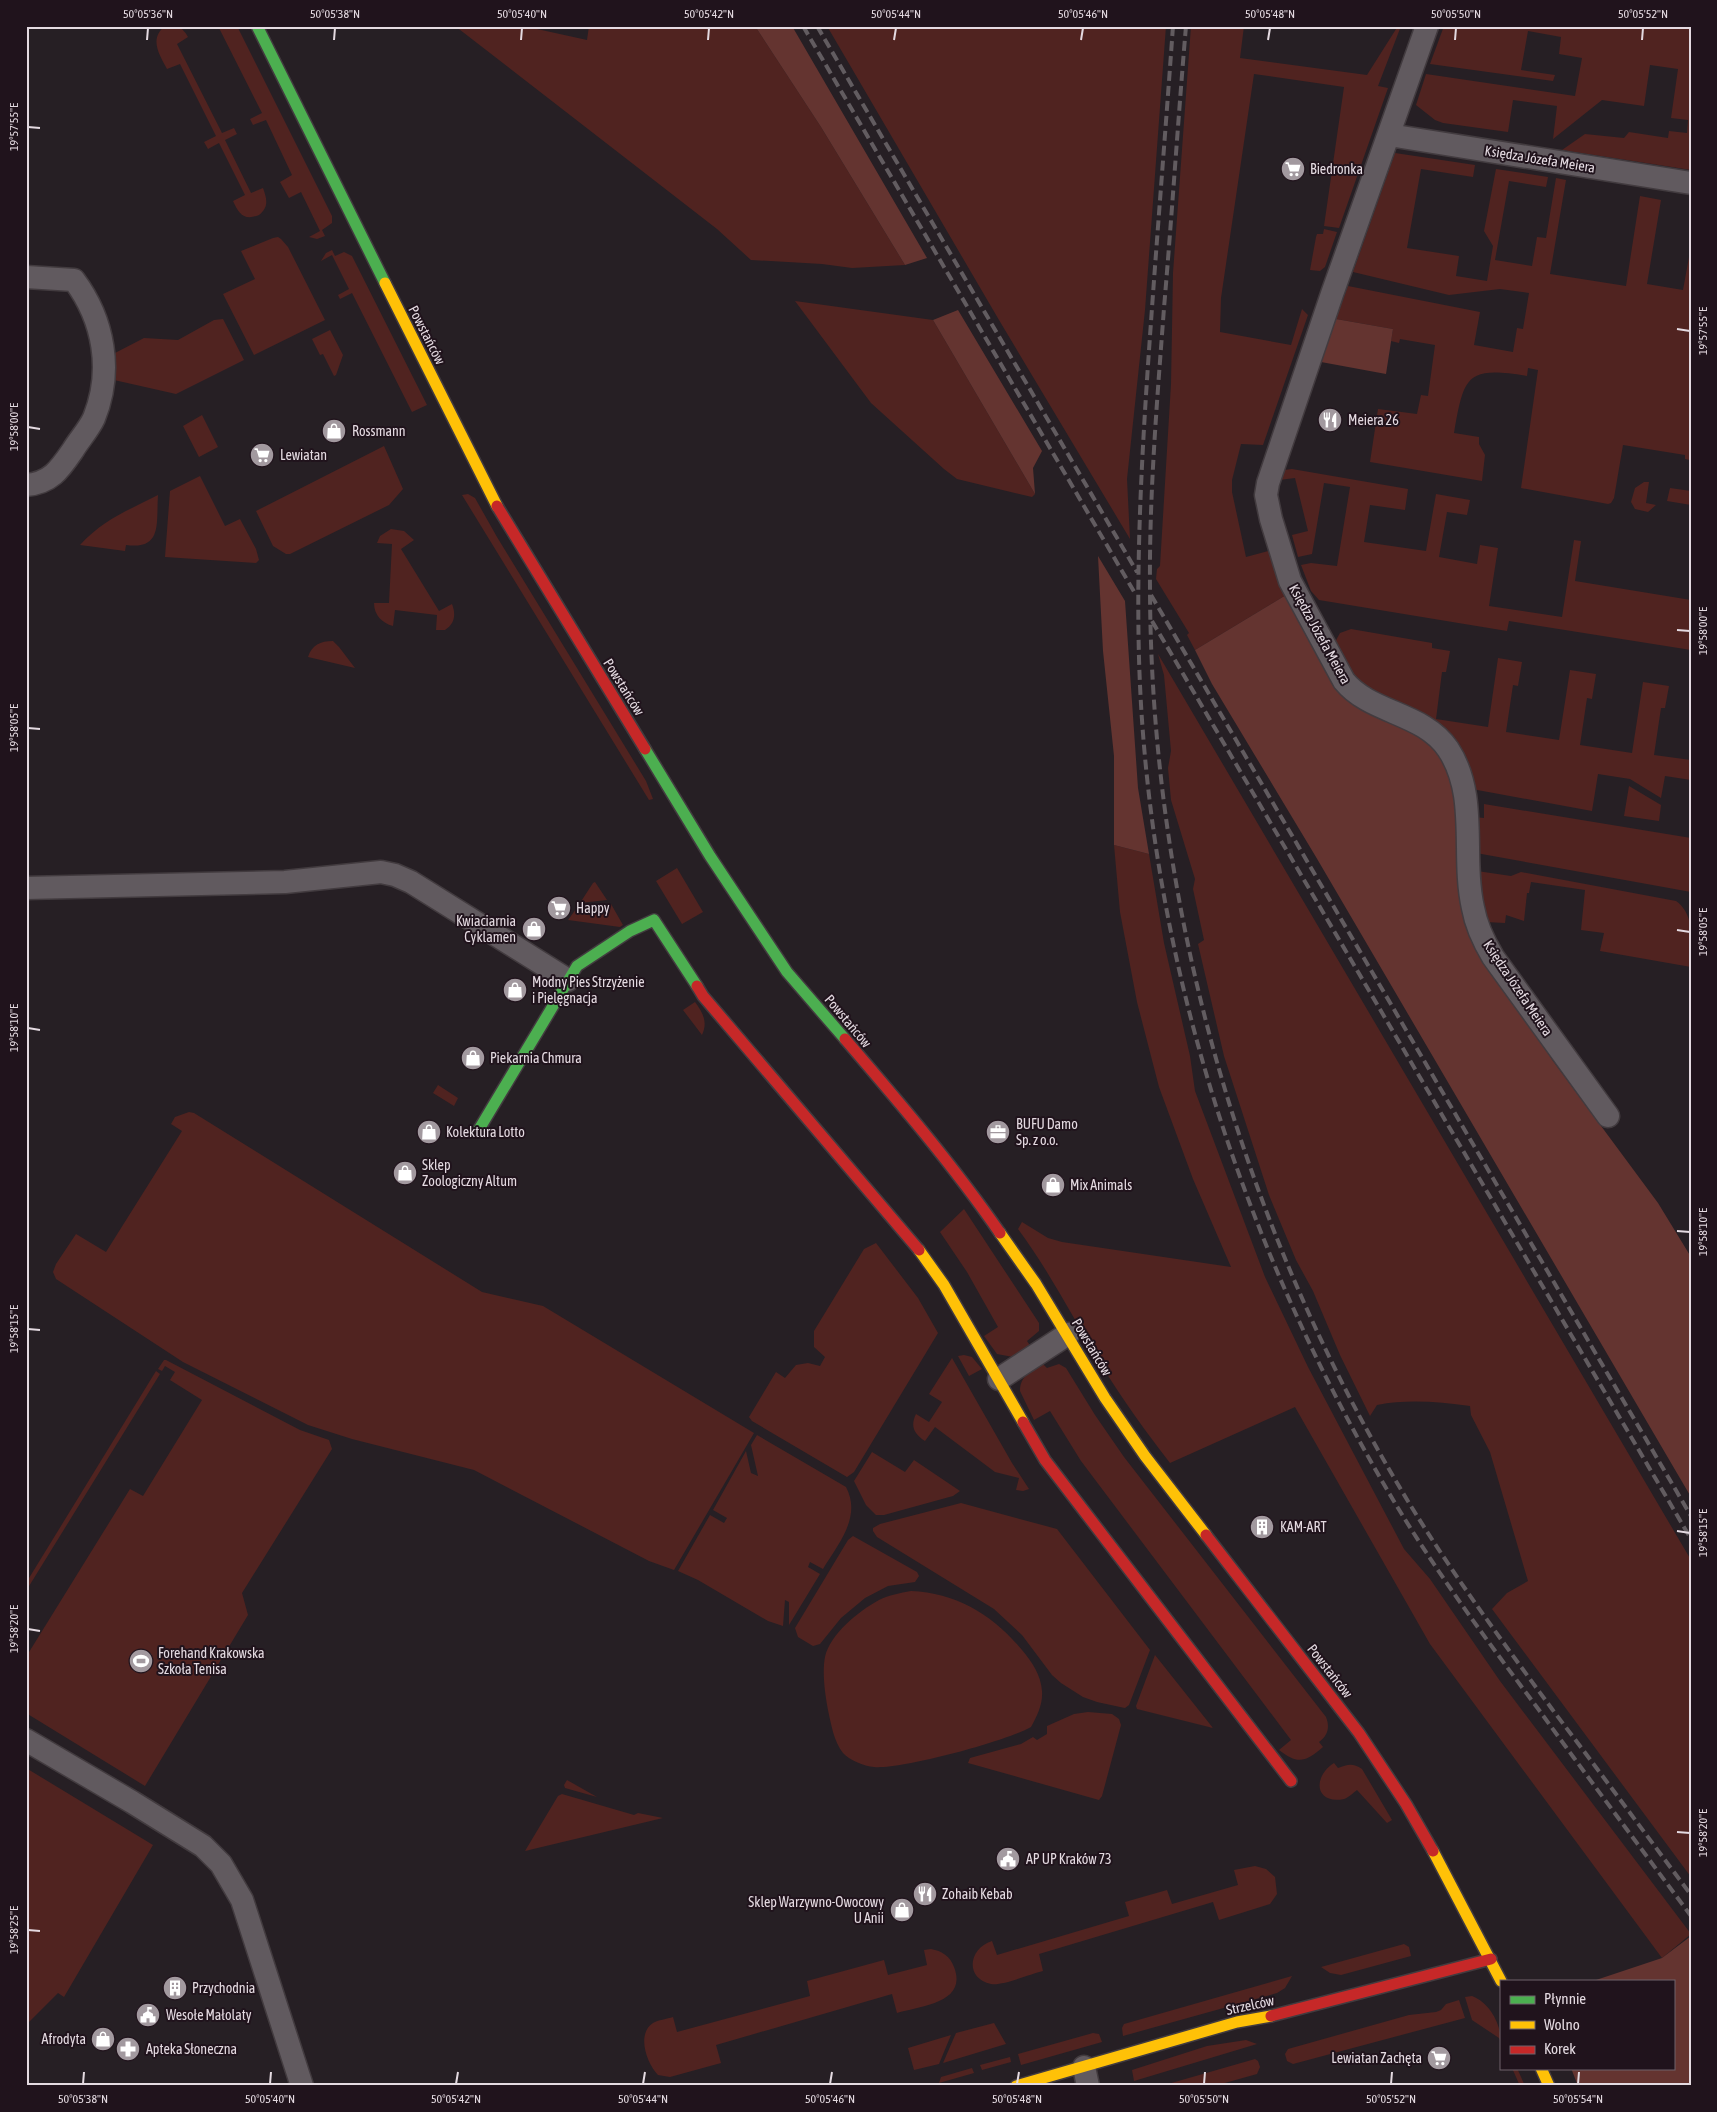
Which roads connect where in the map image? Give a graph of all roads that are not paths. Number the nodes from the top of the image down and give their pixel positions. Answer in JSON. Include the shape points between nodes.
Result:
{"nodes":[{"id":1,"x":257,"y":26,"type":"edge"},
{"id":2,"x":1427,"y":26,"type":"edge"},
{"id":3,"x":1389,"y":135,"type":"junction"},
{"id":4,"x":1691,"y":183,"type":"edge"},
{"id":5,"x":26,"y":277,"type":"edge"},
{"id":6,"x":26,"y":485,"type":"edge"},
{"id":7,"x":26,"y":888,"type":"edge"},
{"id":8,"x":568,"y":980,"type":"junction"},
{"id":9,"x":1608,"y":1116,"type":"dead end"},
{"id":10,"x":478,"y":1130,"type":"dead end"},
{"id":11,"x":1068,"y":1334,"type":"junction"},
{"id":12,"x":999,"y":1379,"type":"junction"},
{"id":13,"x":26,"y":1740,"type":"edge"},
{"id":14,"x":1292,"y":1781,"type":"dead end"},
{"id":15,"x":1491,"y":1959,"type":"junction"},
{"id":16,"x":1501,"y":1980,"type":"edge"},
{"id":17,"x":1542,"y":2070,"type":"edge"},
{"id":18,"x":1086,"y":2076,"type":"edge"},
{"id":19,"x":302,"y":2086,"type":"edge"},
{"id":20,"x":1016,"y":2086,"type":"edge"},
{"id":21,"x":1549,"y":2086,"type":"edge"}],
"edges":[{"from":1,"to":11,"type":"street","name":"Powstańców","via":[[506,522],[710,856],[787,972],[969,1188]]},
{"from":2,"to":3,"type":"street","name":"Księdza Józefa Meiera"},
{"from":3,"to":4,"type":"street","name":"Księdza Józefa Meiera"},
{"from":3,"to":9,"type":"street","name":"Księdza Józefa Meiera","via":[[1268,483],[1266,495],[1271,519],[1290,581],[1349,688],[1423,726],[1441,740],[1457,764],[1466,805],[1471,898],[1480,930],[1493,956]]},
{"from":5,"to":6,"type":"street","via":[[74,280],[94,314],[104,356],[103,384],[93,419],[49,480]]},
{"from":7,"to":8,"type":"street","via":[[285,882],[381,872],[411,882]]},
{"from":8,"to":10,"type":"street"},
{"from":8,"to":12,"type":"street","via":[[577,966],[630,931],[654,920],[703,996],[912,1239],[944,1285]]},
{"from":11,"to":12,"type":"street"},
{"from":11,"to":15,"type":"street","name":"Powstańców","via":[[1105,1398],[1145,1456],[1359,1733],[1406,1804]]},
{"from":12,"to":14,"type":"street","via":[[1045,1460]]},
{"from":13,"to":19,"type":"street","via":[[208,1851],[229,1875],[242,1900]]},
{"from":15,"to":16,"type":"street","name":"Powstańców"},
{"from":15,"to":18,"type":"street","name":"Strzelców","via":[[1307,2008],[1237,2022]]},
{"from":17,"to":21,"type":"street"},
{"from":18,"to":20,"type":"street","name":"Strzelców"}]}
